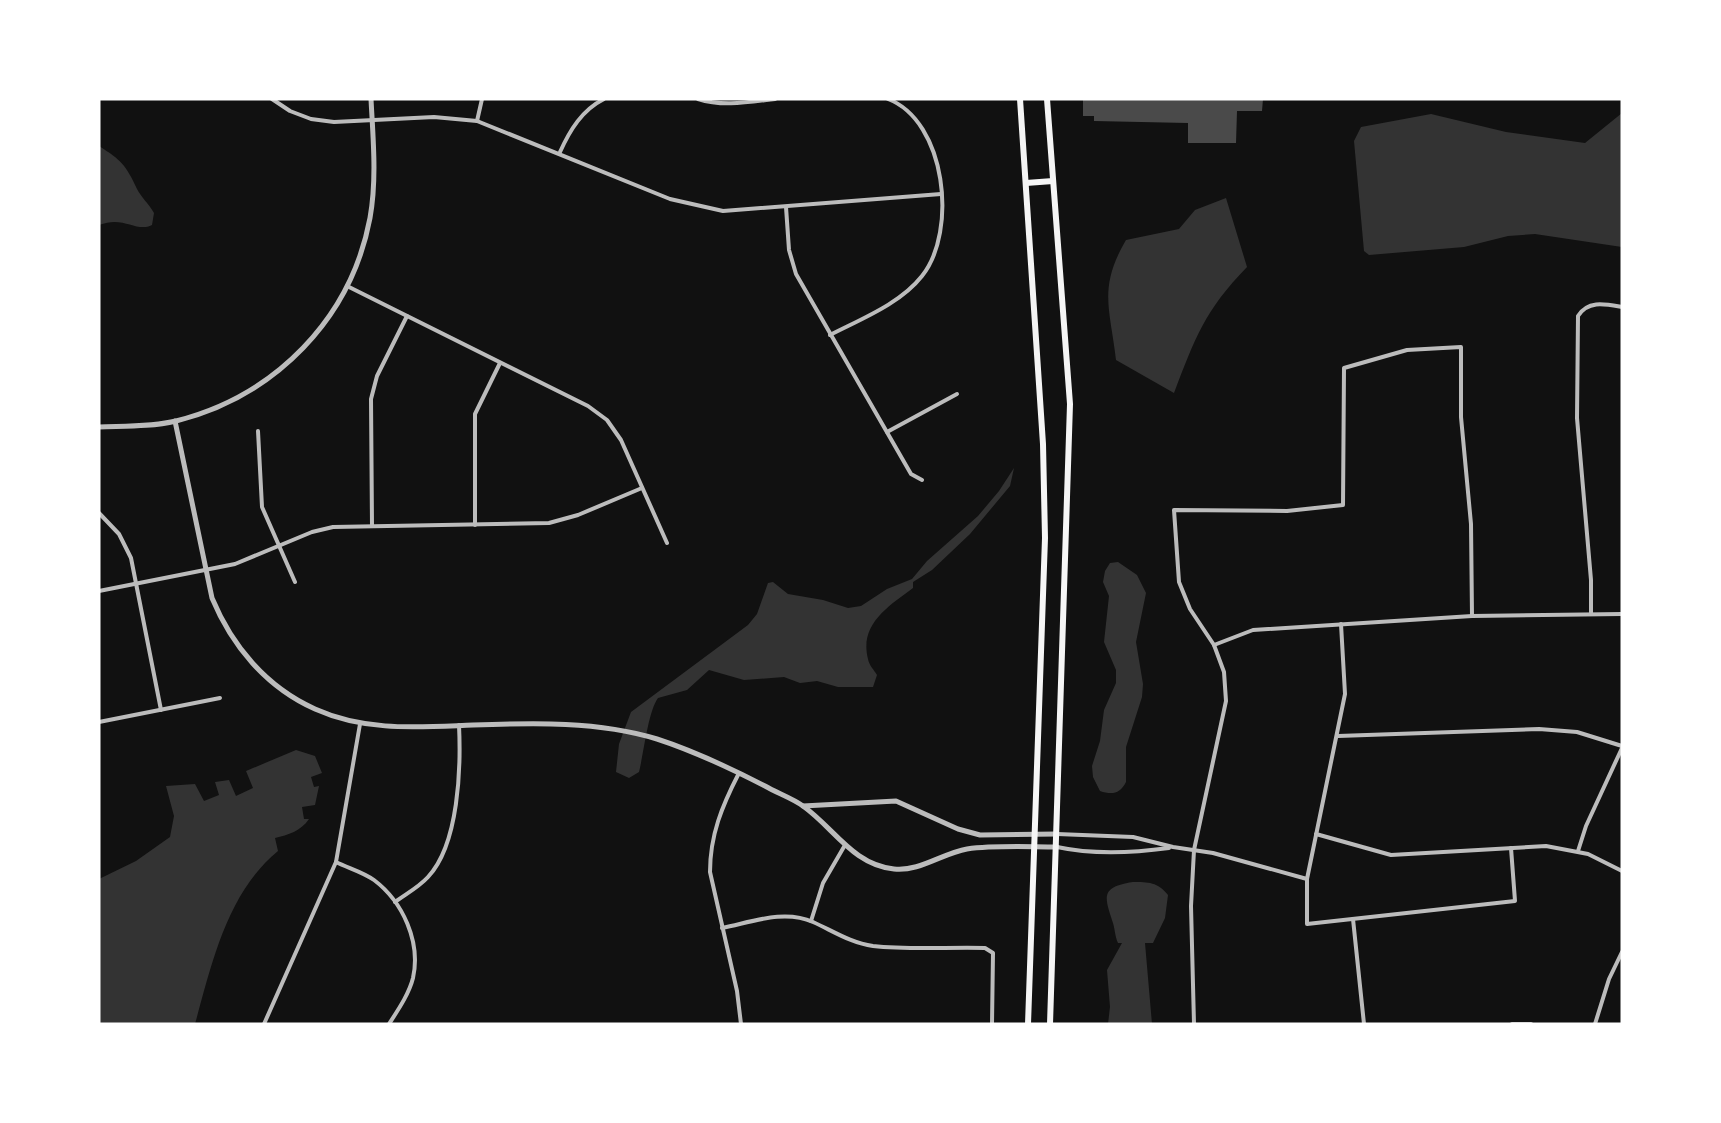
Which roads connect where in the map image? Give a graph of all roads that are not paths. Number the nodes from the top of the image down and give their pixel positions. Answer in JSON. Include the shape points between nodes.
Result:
{"nodes":[{"id":1,"x":272,"y":99,"type":"edge"},
{"id":2,"x":371,"y":99,"type":"edge"},
{"id":3,"x":482,"y":99,"type":"edge"},
{"id":4,"x":604,"y":99,"type":"edge"},
{"id":5,"x":698,"y":99,"type":"edge"},
{"id":6,"x":775,"y":99,"type":"edge"},
{"id":7,"x":888,"y":99,"type":"edge"},
{"id":8,"x":1020,"y":99,"type":"edge"},
{"id":9,"x":1047,"y":99,"type":"edge"},
{"id":10,"x":894,"y":100,"type":"edge"},
{"id":11,"x":372,"y":120,"type":"junction"},
{"id":12,"x":477,"y":121,"type":"junction"},
{"id":13,"x":560,"y":152,"type":"junction"},
{"id":14,"x":1053,"y":181,"type":"junction"},
{"id":15,"x":1026,"y":183,"type":"junction"},
{"id":16,"x":941,"y":194,"type":"junction"},
{"id":17,"x":786,"y":207,"type":"junction"},
{"id":18,"x":346,"y":286,"type":"junction"},
{"id":19,"x":1622,"y":307,"type":"edge"},
{"id":20,"x":407,"y":316,"type":"junction"},
{"id":21,"x":830,"y":335,"type":"junction"},
{"id":22,"x":501,"y":363,"type":"junction"},
{"id":23,"x":957,"y":394,"type":"dead end"},
{"id":24,"x":175,"y":421,"type":"junction"},
{"id":25,"x":99,"y":428,"type":"edge"},
{"id":26,"x":258,"y":430,"type":"dead end"},
{"id":27,"x":887,"y":432,"type":"junction"},
{"id":28,"x":922,"y":480,"type":"dead end"},
{"id":29,"x":642,"y":488,"type":"junction"},
{"id":30,"x":99,"y":513,"type":"edge"},
{"id":31,"x":475,"y":525,"type":"junction"},
{"id":32,"x":372,"y":526,"type":"junction"},
{"id":33,"x":666,"y":543,"type":"dead end"},
{"id":34,"x":279,"y":547,"type":"junction"},
{"id":35,"x":206,"y":570,"type":"junction"},
{"id":36,"x":295,"y":582,"type":"dead end"},
{"id":37,"x":137,"y":584,"type":"junction"},
{"id":38,"x":99,"y":591,"type":"edge"},
{"id":39,"x":1591,"y":614,"type":"junction"},
{"id":40,"x":1622,"y":614,"type":"edge"},
{"id":41,"x":1472,"y":616,"type":"junction"},
{"id":42,"x":1341,"y":624,"type":"junction"},
{"id":43,"x":1215,"y":645,"type":"junction"},
{"id":44,"x":220,"y":698,"type":"dead end"},
{"id":45,"x":161,"y":710,"type":"junction"},
{"id":46,"x":99,"y":722,"type":"edge"},
{"id":47,"x":360,"y":724,"type":"junction"},
{"id":48,"x":459,"y":725,"type":"junction"},
{"id":49,"x":1338,"y":736,"type":"junction"},
{"id":50,"x":1622,"y":747,"type":"edge"},
{"id":51,"x":739,"y":773,"type":"junction"},
{"id":52,"x":803,"y":806,"type":"junction"},
{"id":53,"x":1035,"y":834,"type":"junction"},
{"id":54,"x":1058,"y":834,"type":"junction"},
{"id":55,"x":1316,"y":834,"type":"junction"},
{"id":56,"x":845,"y":845,"type":"junction"},
{"id":57,"x":1035,"y":847,"type":"junction"},
{"id":58,"x":1057,"y":847,"type":"junction"},
{"id":59,"x":1173,"y":848,"type":"junction"},
{"id":60,"x":1511,"y":848,"type":"junction"},
{"id":61,"x":1194,"y":850,"type":"junction"},
{"id":62,"x":1578,"y":851,"type":"junction"},
{"id":63,"x":336,"y":862,"type":"junction"},
{"id":64,"x":1622,"y":871,"type":"edge"},
{"id":65,"x":1307,"y":879,"type":"junction"},
{"id":66,"x":395,"y":902,"type":"junction"},
{"id":67,"x":1353,"y":919,"type":"junction"},
{"id":68,"x":811,"y":921,"type":"junction"},
{"id":69,"x":722,"y":928,"type":"junction"},
{"id":70,"x":1622,"y":952,"type":"edge"},
{"id":71,"x":264,"y":1024,"type":"edge"},
{"id":72,"x":389,"y":1024,"type":"edge"},
{"id":73,"x":741,"y":1024,"type":"edge"},
{"id":74,"x":992,"y":1024,"type":"edge"},
{"id":75,"x":1028,"y":1024,"type":"edge"},
{"id":76,"x":1050,"y":1024,"type":"edge"},
{"id":77,"x":1194,"y":1024,"type":"edge"},
{"id":78,"x":1364,"y":1024,"type":"edge"},
{"id":79,"x":1512,"y":1024,"type":"edge"},
{"id":80,"x":1531,"y":1024,"type":"edge"},
{"id":81,"x":1595,"y":1024,"type":"edge"}],
"edges":[{"from":1,"to":11,"type":"street","via":[[310,119]]},
{"from":2,"to":11,"type":"street"},
{"from":3,"to":12,"type":"street"},
{"from":4,"to":13,"type":"street","via":[[578,120]]},
{"from":5,"to":6,"type":"street","via":[[739,104]]},
{"from":7,"to":10,"type":"street"},
{"from":8,"to":15,"type":"main road"},
{"from":9,"to":14,"type":"main road"},
{"from":10,"to":16,"type":"street","via":[[914,115],[928,134]]},
{"from":11,"to":12,"type":"street","via":[[434,117]]},
{"from":11,"to":18,"type":"street","via":[[370,216]]},
{"from":12,"to":13,"type":"street"},
{"from":13,"to":17,"type":"street","via":[[670,199],[696,206],[723,211]]},
{"from":14,"to":15,"type":"main road"},
{"from":14,"to":54,"type":"main road","via":[[1070,404]]},
{"from":15,"to":53,"type":"main road","via":[[1046,538]]},
{"from":16,"to":17,"type":"street"},
{"from":16,"to":21,"type":"street","via":[[938,248],[924,274],[896,299]]},
{"from":17,"to":21,"type":"street","via":[[789,250],[796,274]]},
{"from":18,"to":20,"type":"street"},
{"from":18,"to":24,"type":"street","via":[[333,311],[303,348],[254,390],[219,407]]},
{"from":19,"to":39,"type":"street","via":[[1589,305],[1578,316],[1577,418]]},
{"from":20,"to":22,"type":"street"},
{"from":20,"to":32,"type":"street","via":[[377,376],[371,399]]},
{"from":21,"to":27,"type":"street"},
{"from":22,"to":29,"type":"street","via":[[588,406],[607,420],[621,440]]},
{"from":22,"to":31,"type":"street","via":[[475,414]]},
{"from":23,"to":27,"type":"street"},
{"from":24,"to":25,"type":"street"},
{"from":24,"to":35,"type":"street"},
{"from":26,"to":34,"type":"street","via":[[262,507]]},
{"from":27,"to":28,"type":"street","via":[[911,474]]},
{"from":29,"to":31,"type":"street","via":[[578,516],[549,523]]},
{"from":29,"to":33,"type":"street"},
{"from":30,"to":37,"type":"street","via":[[124,543]]},
{"from":31,"to":32,"type":"street"},
{"from":32,"to":34,"type":"street","via":[[333,527]]},
{"from":34,"to":35,"type":"street"},
{"from":34,"to":36,"type":"street"},
{"from":35,"to":37,"type":"street"},
{"from":35,"to":47,"type":"street","via":[[212,598],[230,636],[278,689],[314,709]]},
{"from":37,"to":38,"type":"street"},
{"from":37,"to":45,"type":"street"},
{"from":39,"to":40,"type":"street"},
{"from":39,"to":41,"type":"street"},
{"from":41,"to":42,"type":"street"},
{"from":41,"to":43,"type":"street","via":[[1461,347],[1407,350],[1344,368],[1343,505],[1287,511],[1174,510],[1179,582],[1190,609]]},
{"from":42,"to":43,"type":"street","via":[[1253,630]]},
{"from":42,"to":49,"type":"street","via":[[1345,694]]},
{"from":43,"to":61,"type":"street","via":[[1224,672],[1226,701]]},
{"from":44,"to":45,"type":"street"},
{"from":45,"to":46,"type":"street"},
{"from":47,"to":48,"type":"street"},
{"from":47,"to":63,"type":"street"},
{"from":48,"to":51,"type":"street","via":[[548,723],[616,730],[655,738]]},
{"from":48,"to":66,"type":"street","via":[[459,782],[442,855],[429,876]]},
{"from":49,"to":50,"type":"street","via":[[1539,729],[1577,732]]},
{"from":49,"to":55,"type":"street"},
{"from":50,"to":62,"type":"street"},
{"from":51,"to":52,"type":"street"},
{"from":51,"to":69,"type":"street","via":[[719,812],[710,852],[710,872]]},
{"from":52,"to":53,"type":"street","via":[[896,801],[980,835]]},
{"from":52,"to":56,"type":"street"},
{"from":53,"to":54,"type":"street"},
{"from":53,"to":57,"type":"main road"},
{"from":54,"to":58,"type":"main road"},
{"from":54,"to":59,"type":"street","via":[[1133,837]]},
{"from":55,"to":60,"type":"street","via":[[1391,855]]},
{"from":55,"to":65,"type":"street"},
{"from":56,"to":57,"type":"street","via":[[858,857],[896,870],[965,850]]},
{"from":56,"to":68,"type":"street","via":[[823,883]]},
{"from":57,"to":58,"type":"street"},
{"from":57,"to":75,"type":"main road"},
{"from":58,"to":59,"type":"street","via":[[1134,853]]},
{"from":58,"to":76,"type":"main road"},
{"from":59,"to":61,"type":"street"},
{"from":60,"to":62,"type":"street","via":[[1546,846]]},
{"from":60,"to":67,"type":"street","via":[[1515,901]]},
{"from":61,"to":65,"type":"street"},
{"from":61,"to":77,"type":"street"},
{"from":62,"to":64,"type":"street"},
{"from":63,"to":66,"type":"street","via":[[371,878]]},
{"from":63,"to":71,"type":"street"},
{"from":65,"to":67,"type":"street","via":[[1307,924]]},
{"from":66,"to":72,"type":"street","via":[[407,923],[415,951],[413,979]]},
{"from":67,"to":78,"type":"street"},
{"from":68,"to":69,"type":"street","via":[[778,916]]},
{"from":68,"to":74,"type":"street","via":[[843,937],[872,945],[985,948],[993,953]]},
{"from":69,"to":73,"type":"street"},
{"from":70,"to":81,"type":"street"},
{"from":79,"to":80,"type":"street"}]}
